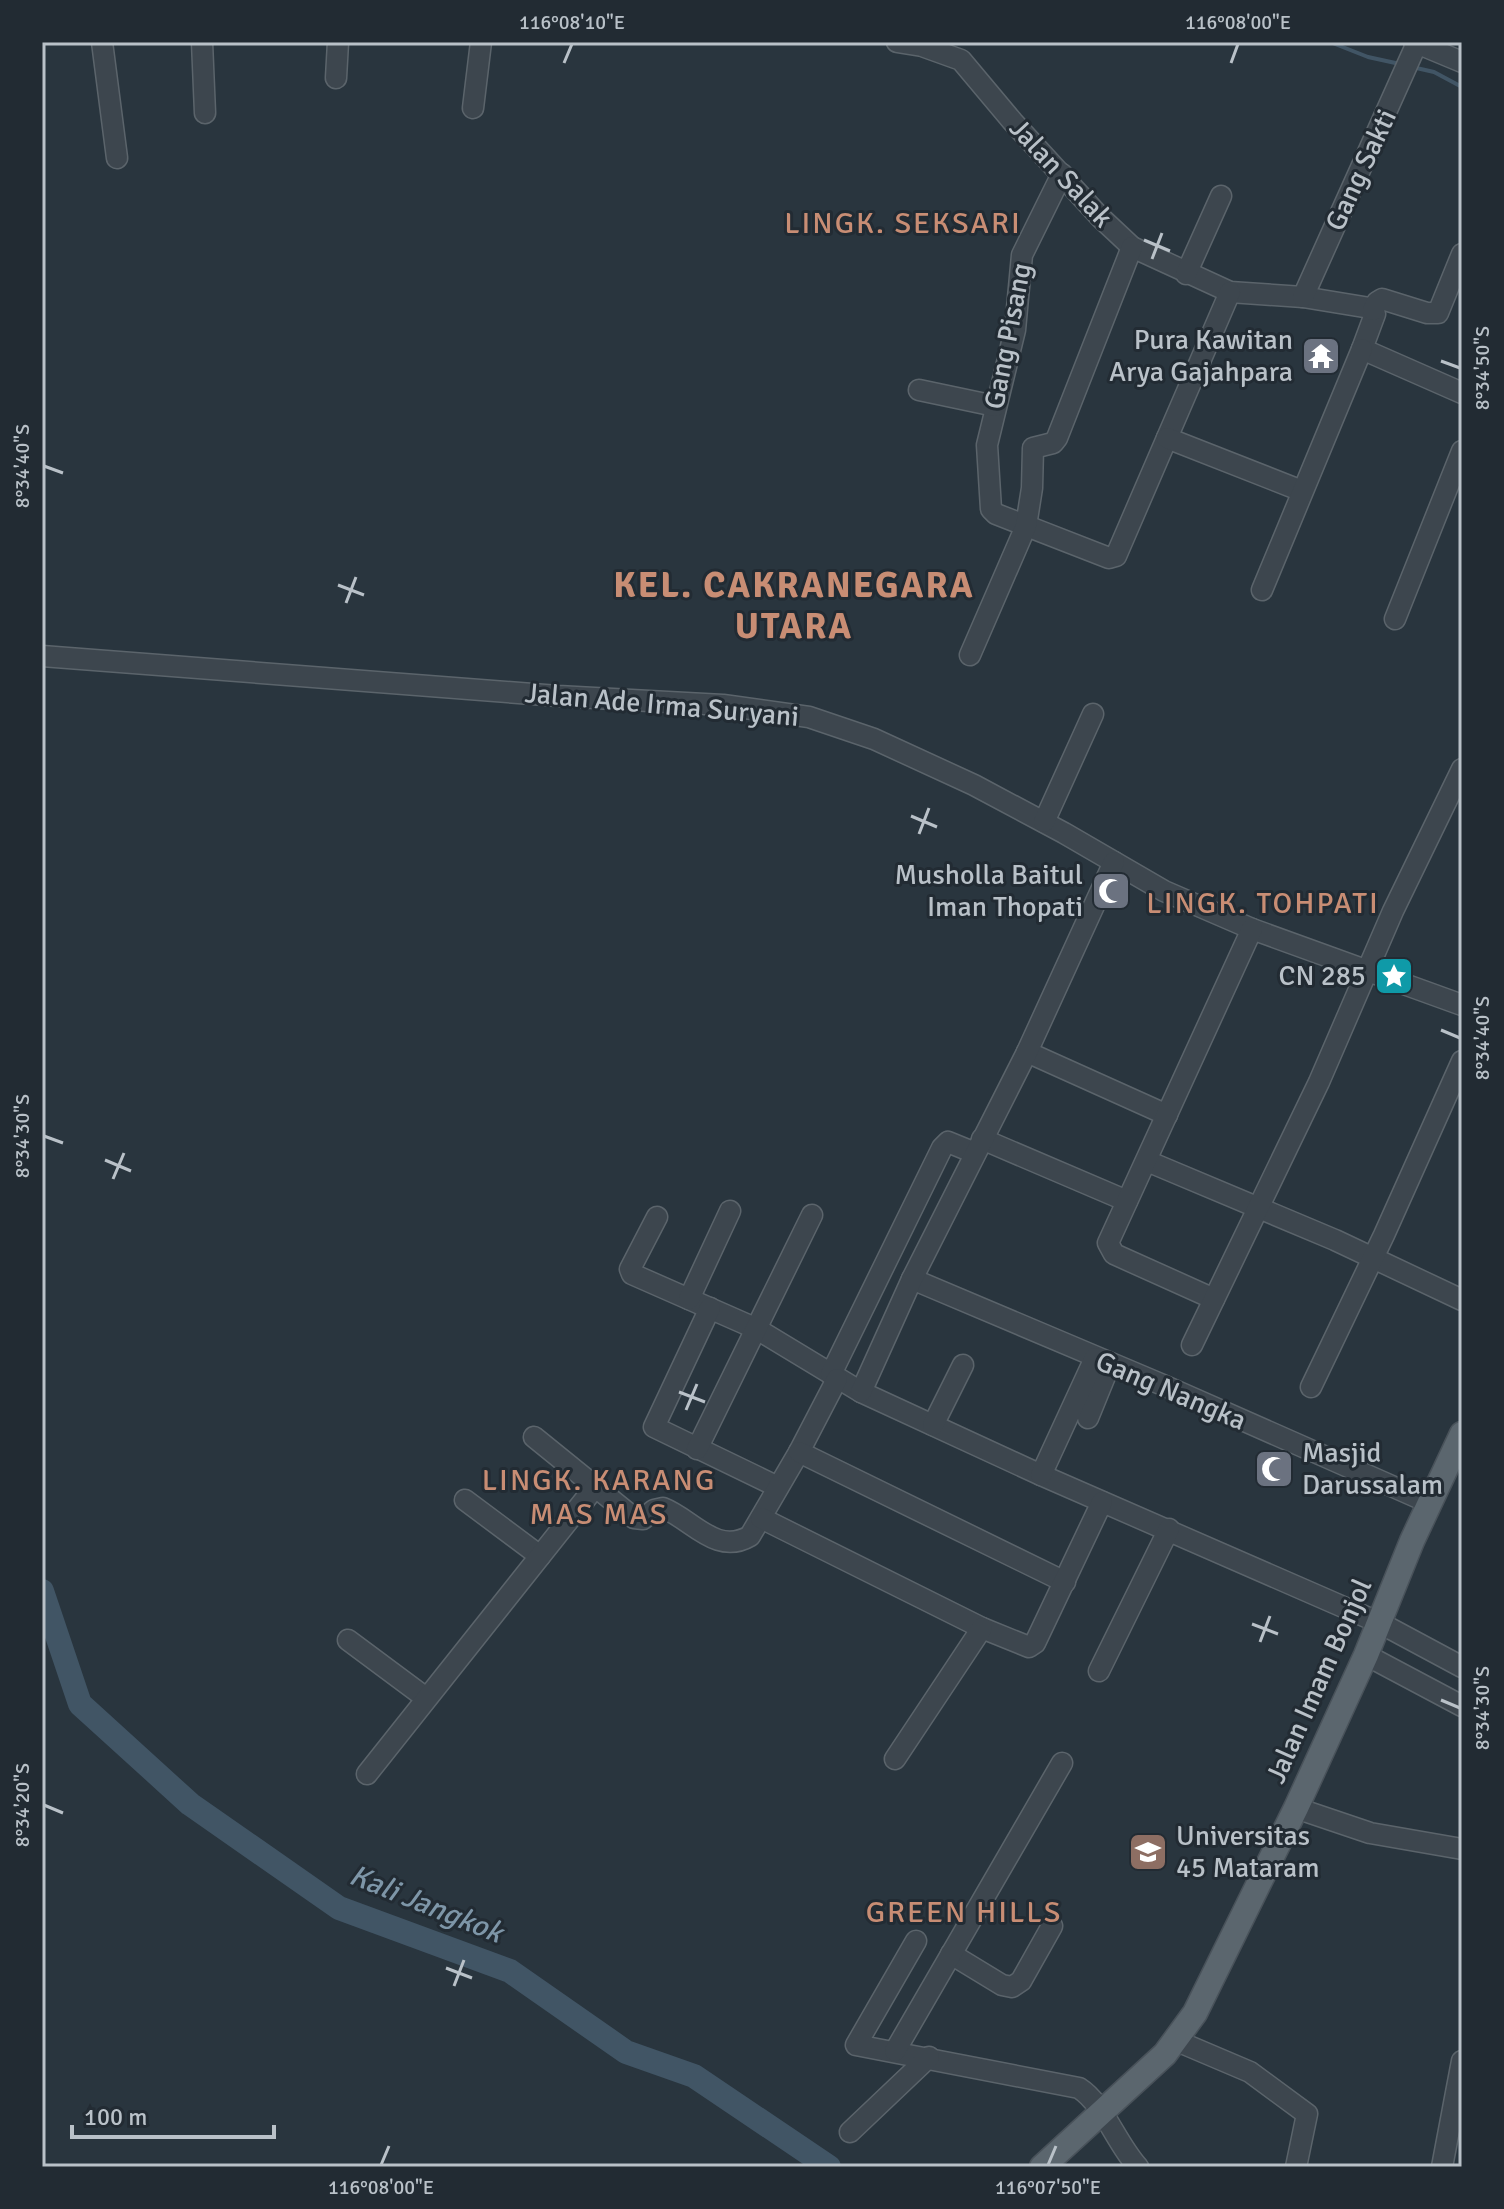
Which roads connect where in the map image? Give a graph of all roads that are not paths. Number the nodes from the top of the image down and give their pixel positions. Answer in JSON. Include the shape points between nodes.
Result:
{"nodes":[{"id":1,"x":102,"y":42,"type":"edge"},
{"id":2,"x":202,"y":42,"type":"edge"},
{"id":3,"x":338,"y":42,"type":"edge"},
{"id":4,"x":481,"y":42,"type":"edge"},
{"id":5,"x":897,"y":42,"type":"edge"},
{"id":6,"x":1418,"y":46,"type":"edge"},
{"id":7,"x":965,"y":51,"type":"edge"},
{"id":8,"x":1462,"y":62,"type":"edge"},
{"id":9,"x":336,"y":78,"type":"dead end"},
{"id":10,"x":473,"y":108,"type":"dead end"},
{"id":11,"x":205,"y":113,"type":"dead end"},
{"id":12,"x":117,"y":158,"type":"dead end"},
{"id":13,"x":1062,"y":174,"type":"junction"},
{"id":14,"x":1221,"y":196,"type":"dead end"},
{"id":15,"x":1132,"y":247,"type":"junction"},
{"id":16,"x":1462,"y":254,"type":"edge"},
{"id":17,"x":1186,"y":274,"type":"junction"},
{"id":18,"x":1230,"y":292,"type":"junction"},
{"id":19,"x":1303,"y":297,"type":"junction"},
{"id":20,"x":1373,"y":310,"type":"junction"},
{"id":21,"x":1362,"y":349,"type":"junction"},
{"id":22,"x":919,"y":390,"type":"dead end"},
{"id":23,"x":1462,"y":393,"type":"edge"},
{"id":24,"x":995,"y":406,"type":"junction"},
{"id":25,"x":1167,"y":438,"type":"junction"},
{"id":26,"x":1462,"y":451,"type":"edge"},
{"id":27,"x":1302,"y":491,"type":"junction"},
{"id":28,"x":1026,"y":526,"type":"junction"},
{"id":29,"x":1262,"y":590,"type":"dead end"},
{"id":30,"x":1395,"y":619,"type":"dead end"},
{"id":31,"x":970,"y":655,"type":"dead end"},
{"id":32,"x":42,"y":656,"type":"edge"},
{"id":33,"x":1093,"y":714,"type":"dead end"},
{"id":34,"x":1462,"y":769,"type":"edge"},
{"id":35,"x":1044,"y":822,"type":"junction"},
{"id":36,"x":1114,"y":862,"type":"junction"},
{"id":37,"x":1252,"y":929,"type":"junction"},
{"id":38,"x":1368,"y":969,"type":"junction"},
{"id":39,"x":1462,"y":1005,"type":"edge"},
{"id":40,"x":1027,"y":1052,"type":"junction"},
{"id":41,"x":1462,"y":1061,"type":"edge"},
{"id":42,"x":1167,"y":1115,"type":"junction"},
{"id":43,"x":978,"y":1146,"type":"junction"},
{"id":44,"x":1147,"y":1161,"type":"junction"},
{"id":45,"x":1127,"y":1201,"type":"junction"},
{"id":46,"x":1258,"y":1206,"type":"junction"},
{"id":47,"x":730,"y":1211,"type":"dead end"},
{"id":48,"x":812,"y":1215,"type":"dead end"},
{"id":49,"x":657,"y":1217,"type":"dead end"},
{"id":50,"x":1372,"y":1258,"type":"junction"},
{"id":51,"x":912,"y":1279,"type":"junction"},
{"id":52,"x":689,"y":1299,"type":"junction"},
{"id":53,"x":1214,"y":1299,"type":"junction"},
{"id":54,"x":1462,"y":1300,"type":"edge"},
{"id":55,"x":710,"y":1308,"type":"junction"},
{"id":56,"x":757,"y":1329,"type":"junction"},
{"id":57,"x":1192,"y":1345,"type":"dead end"},
{"id":58,"x":1102,"y":1361,"type":"junction"},
{"id":59,"x":963,"y":1365,"type":"dead end"},
{"id":60,"x":834,"y":1376,"type":"junction"},
{"id":61,"x":1311,"y":1387,"type":"dead end"},
{"id":62,"x":861,"y":1392,"type":"junction"},
{"id":63,"x":1088,"y":1418,"type":"dead end"},
{"id":64,"x":933,"y":1425,"type":"junction"},
{"id":65,"x":1462,"y":1434,"type":"edge"},
{"id":66,"x":534,"y":1437,"type":"dead end"},
{"id":67,"x":697,"y":1449,"type":"junction"},
{"id":68,"x":799,"y":1452,"type":"junction"},
{"id":69,"x":1041,"y":1475,"type":"junction"},
{"id":70,"x":595,"y":1487,"type":"junction"},
{"id":71,"x":778,"y":1487,"type":"junction"},
{"id":72,"x":465,"y":1500,"type":"dead end"},
{"id":73,"x":1102,"y":1502,"type":"junction"},
{"id":74,"x":1430,"y":1503,"type":"junction"},
{"id":75,"x":761,"y":1518,"type":"junction"},
{"id":76,"x":1169,"y":1529,"type":"junction"},
{"id":77,"x":540,"y":1556,"type":"junction"},
{"id":78,"x":1065,"y":1582,"type":"junction"},
{"id":79,"x":1380,"y":1623,"type":"junction"},
{"id":80,"x":982,"y":1628,"type":"junction"},
{"id":81,"x":348,"y":1640,"type":"dead end"},
{"id":82,"x":1366,"y":1655,"type":"junction"},
{"id":83,"x":1462,"y":1667,"type":"edge"},
{"id":84,"x":1099,"y":1671,"type":"dead end"},
{"id":85,"x":426,"y":1698,"type":"junction"},
{"id":86,"x":1462,"y":1706,"type":"edge"},
{"id":87,"x":895,"y":1759,"type":"dead end"},
{"id":88,"x":1062,"y":1763,"type":"dead end"},
{"id":89,"x":367,"y":1774,"type":"dead end"},
{"id":90,"x":1296,"y":1808,"type":"junction"},
{"id":91,"x":1462,"y":1849,"type":"edge"},
{"id":92,"x":1052,"y":1926,"type":"dead end"},
{"id":93,"x":916,"y":1941,"type":"dead end"},
{"id":94,"x":951,"y":1954,"type":"junction"},
{"id":95,"x":1177,"y":2041,"type":"junction"},
{"id":96,"x":895,"y":2051,"type":"junction"},
{"id":97,"x":929,"y":2057,"type":"junction"},
{"id":98,"x":1462,"y":2061,"type":"edge"},
{"id":99,"x":1102,"y":2112,"type":"junction"},
{"id":100,"x":850,"y":2132,"type":"dead end"},
{"id":101,"x":1042,"y":2167,"type":"edge"},
{"id":102,"x":1138,"y":2167,"type":"edge"},
{"id":103,"x":1296,"y":2167,"type":"edge"},
{"id":104,"x":1442,"y":2167,"type":"edge"}],
"edges":[{"from":1,"to":12,"type":"street"},
{"from":2,"to":11,"type":"street"},
{"from":3,"to":9,"type":"street"},
{"from":4,"to":10,"type":"street"},
{"from":5,"to":7,"type":"street","name":"Jalan Salak"},
{"from":6,"to":8,"type":"street"},
{"from":6,"to":19,"type":"street","name":"Gang Sakti"},
{"from":7,"to":13,"type":"street","name":"Jalan Salak","via":[[1013,122]]},
{"from":13,"to":15,"type":"street","name":"Jalan Salak"},
{"from":13,"to":24,"type":"street","name":"Gang Pisang","via":[[1022,255],[1015,330]]},
{"from":14,"to":17,"type":"street"},
{"from":15,"to":17,"type":"street","name":"Jalan Salak"},
{"from":15,"to":28,"type":"street","via":[[1057,438],[1033,448]]},
{"from":16,"to":20,"type":"street","name":"Jalan Salak","via":[[1438,313],[1382,299]]},
{"from":17,"to":18,"type":"street","name":"Jalan Salak"},
{"from":18,"to":19,"type":"street","name":"Jalan Salak"},
{"from":18,"to":25,"type":"street"},
{"from":19,"to":20,"type":"street","name":"Jalan Salak"},
{"from":20,"to":21,"type":"street"},
{"from":21,"to":23,"type":"street"},
{"from":21,"to":27,"type":"street"},
{"from":22,"to":24,"type":"street"},
{"from":24,"to":28,"type":"street","name":"Gang Pisang","via":[[987,445],[991,505],[996,514]]},
{"from":25,"to":27,"type":"street"},
{"from":25,"to":28,"type":"street","via":[[1114,558]]},
{"from":26,"to":30,"type":"street"},
{"from":27,"to":29,"type":"street"},
{"from":28,"to":31,"type":"street"},
{"from":32,"to":35,"type":"street","name":"Jalan Ade Irma Suryani","via":[[780,712],[841,727],[900,750]]},
{"from":33,"to":35,"type":"street"},
{"from":34,"to":38,"type":"street"},
{"from":35,"to":36,"type":"street","name":"Jalan Ade Irma Suryani"},
{"from":36,"to":37,"type":"street","name":"Jalan Ade Irma Suryani","via":[[1164,891]]},
{"from":36,"to":40,"type":"street"},
{"from":37,"to":38,"type":"street","name":"Jalan Ade Irma Suryani"},
{"from":37,"to":42,"type":"street"},
{"from":38,"to":39,"type":"street","name":"Jalan Ade Irma Suryani"},
{"from":38,"to":46,"type":"street"},
{"from":40,"to":42,"type":"street"},
{"from":40,"to":43,"type":"street"},
{"from":41,"to":50,"type":"street"},
{"from":42,"to":44,"type":"street"},
{"from":43,"to":45,"type":"street"},
{"from":43,"to":51,"type":"street"},
{"from":43,"to":60,"type":"street","via":[[948,1142],[942,1148]]},
{"from":44,"to":45,"type":"street"},
{"from":44,"to":46,"type":"street"},
{"from":45,"to":53,"type":"street","via":[[1108,1240],[1110,1250]]},
{"from":46,"to":50,"type":"street"},
{"from":46,"to":53,"type":"street"},
{"from":47,"to":52,"type":"street"},
{"from":48,"to":56,"type":"street"},
{"from":49,"to":52,"type":"street","via":[[630,1272]]},
{"from":50,"to":54,"type":"street"},
{"from":50,"to":61,"type":"street"},
{"from":51,"to":58,"type":"street","name":"Gang Nangka"},
{"from":51,"to":62,"type":"street"},
{"from":52,"to":55,"type":"street"},
{"from":53,"to":57,"type":"street"},
{"from":55,"to":56,"type":"street"},
{"from":55,"to":67,"type":"street","via":[[653,1424]]},
{"from":56,"to":60,"type":"street"},
{"from":56,"to":67,"type":"street"},
{"from":58,"to":63,"type":"street"},
{"from":58,"to":69,"type":"street"},
{"from":58,"to":74,"type":"street","name":"Gang Nangka"},
{"from":59,"to":64,"type":"street"},
{"from":60,"to":62,"type":"street"},
{"from":60,"to":68,"type":"street"},
{"from":62,"to":64,"type":"street"},
{"from":64,"to":69,"type":"street"},
{"from":65,"to":74,"type":"main road","name":"Jalan Imam Bonjol"},
{"from":66,"to":70,"type":"street"},
{"from":67,"to":71,"type":"street"},
{"from":68,"to":71,"type":"street"},
{"from":68,"to":78,"type":"street"},
{"from":69,"to":73,"type":"street"},
{"from":70,"to":75,"type":"street","via":[[634,1518],[663,1508],[723,1542],[750,1536]]},
{"from":70,"to":77,"type":"street"},
{"from":71,"to":75,"type":"street"},
{"from":72,"to":77,"type":"street"},
{"from":73,"to":76,"type":"street"},
{"from":73,"to":78,"type":"street"},
{"from":74,"to":79,"type":"main road","name":"Jalan Imam Bonjol"},
{"from":75,"to":80,"type":"street"},
{"from":76,"to":79,"type":"street"},
{"from":76,"to":84,"type":"street"},
{"from":77,"to":85,"type":"street"},
{"from":78,"to":80,"type":"street","via":[[1032,1646]]},
{"from":79,"to":82,"type":"main road","name":"Jalan Imam Bonjol"},
{"from":79,"to":83,"type":"street"},
{"from":80,"to":87,"type":"street"},
{"from":81,"to":85,"type":"street"},
{"from":82,"to":86,"type":"street"},
{"from":82,"to":90,"type":"main road","name":"Jalan Imam Bonjol"},
{"from":85,"to":89,"type":"street"},
{"from":88,"to":94,"type":"street"},
{"from":90,"to":91,"type":"street","via":[[1370,1833]]},
{"from":90,"to":95,"type":"main road","name":"Jalan Imam Bonjol","via":[[1211,1986]]},
{"from":92,"to":94,"type":"street","via":[[1021,1981],[1012,1987]]},
{"from":93,"to":96,"type":"street","via":[[856,2045]]},
{"from":94,"to":96,"type":"street"},
{"from":95,"to":99,"type":"main road","name":"Jalan Imam Bonjol"},
{"from":95,"to":103,"type":"street","via":[[1250,2072],[1307,2114]]},
{"from":96,"to":97,"type":"street"},
{"from":97,"to":99,"type":"street","via":[[1072,2085]]},
{"from":97,"to":100,"type":"street"},
{"from":98,"to":104,"type":"street"},
{"from":99,"to":101,"type":"main road","name":"Jalan Imam Bonjol"},
{"from":99,"to":102,"type":"street"}]}
